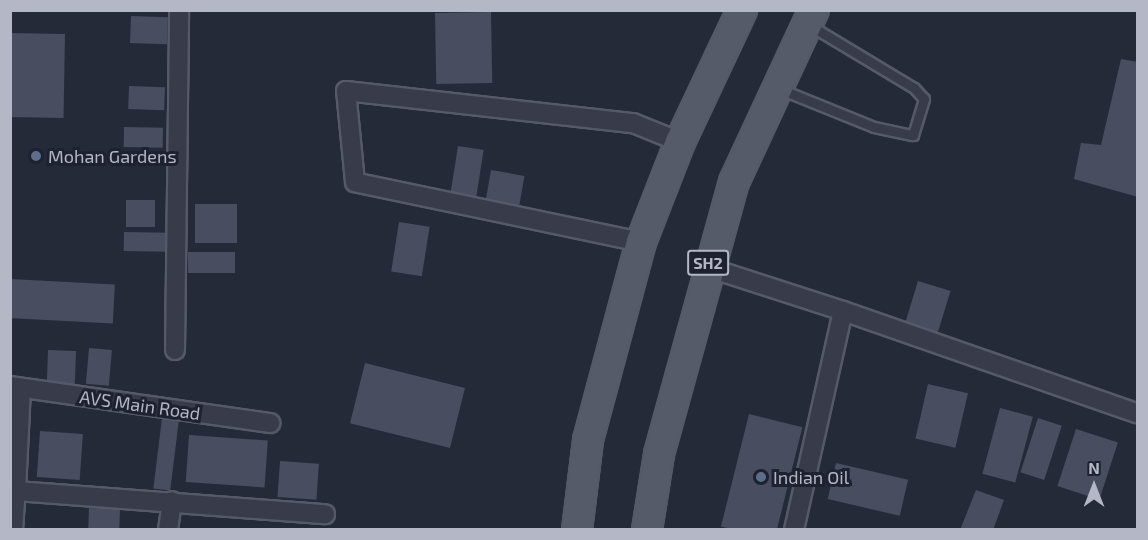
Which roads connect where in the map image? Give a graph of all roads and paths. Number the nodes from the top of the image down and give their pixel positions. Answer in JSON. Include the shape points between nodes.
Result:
{"nodes":[{"id":1,"x":179,"y":10,"type":"edge"},
{"id":2,"x":742,"y":10,"type":"edge"},
{"id":3,"x":811,"y":17,"type":"edge"},
{"id":4,"x":776,"y":87,"type":"junction"},
{"id":5,"x":680,"y":142,"type":"junction"},
{"id":6,"x":641,"y":242,"type":"junction"},
{"id":7,"x":707,"y":267,"type":"junction"},
{"id":8,"x":843,"y":311,"type":"junction"},
{"id":9,"x":175,"y":350,"type":"dead end"},
{"id":10,"x":16,"y":387,"type":"edge"},
{"id":11,"x":1137,"y":414,"type":"edge"},
{"id":12,"x":270,"y":423,"type":"dead end"},
{"id":13,"x":16,"y":491,"type":"junction"},
{"id":14,"x":172,"y":501,"type":"junction"},
{"id":15,"x":325,"y":514,"type":"dead end"},
{"id":16,"x":13,"y":530,"type":"edge"},
{"id":17,"x":168,"y":530,"type":"edge"},
{"id":18,"x":577,"y":530,"type":"edge"},
{"id":19,"x":647,"y":530,"type":"edge"},
{"id":20,"x":794,"y":530,"type":"edge"}],
"edges":[{"from":1,"to":9,"type":"street"},
{"from":2,"to":5,"type":"main road"},
{"from":3,"to":4,"type":"main road","number":"SH2"},
{"from":3,"to":4,"type":"lane","via":[[914,88],[924,99],[913,135],[874,127]]},
{"from":4,"to":7,"type":"main road","number":"SH2","via":[[734,182]]},
{"from":5,"to":6,"type":"main road"},
{"from":5,"to":6,"type":"street","via":[[633,123],[346,90],[355,182]]},
{"from":6,"to":18,"type":"main road","via":[[588,440]]},
{"from":7,"to":8,"type":"street"},
{"from":7,"to":19,"type":"main road","number":"SH2","via":[[659,454]]},
{"from":8,"to":11,"type":"street"},
{"from":8,"to":20,"type":"street"},
{"from":10,"to":12,"type":"street","name":"AVS Main Road"},
{"from":10,"to":13,"type":"street"},
{"from":13,"to":14,"type":"street"},
{"from":13,"to":16,"type":"street"},
{"from":14,"to":15,"type":"street"},
{"from":14,"to":17,"type":"street"}]}
